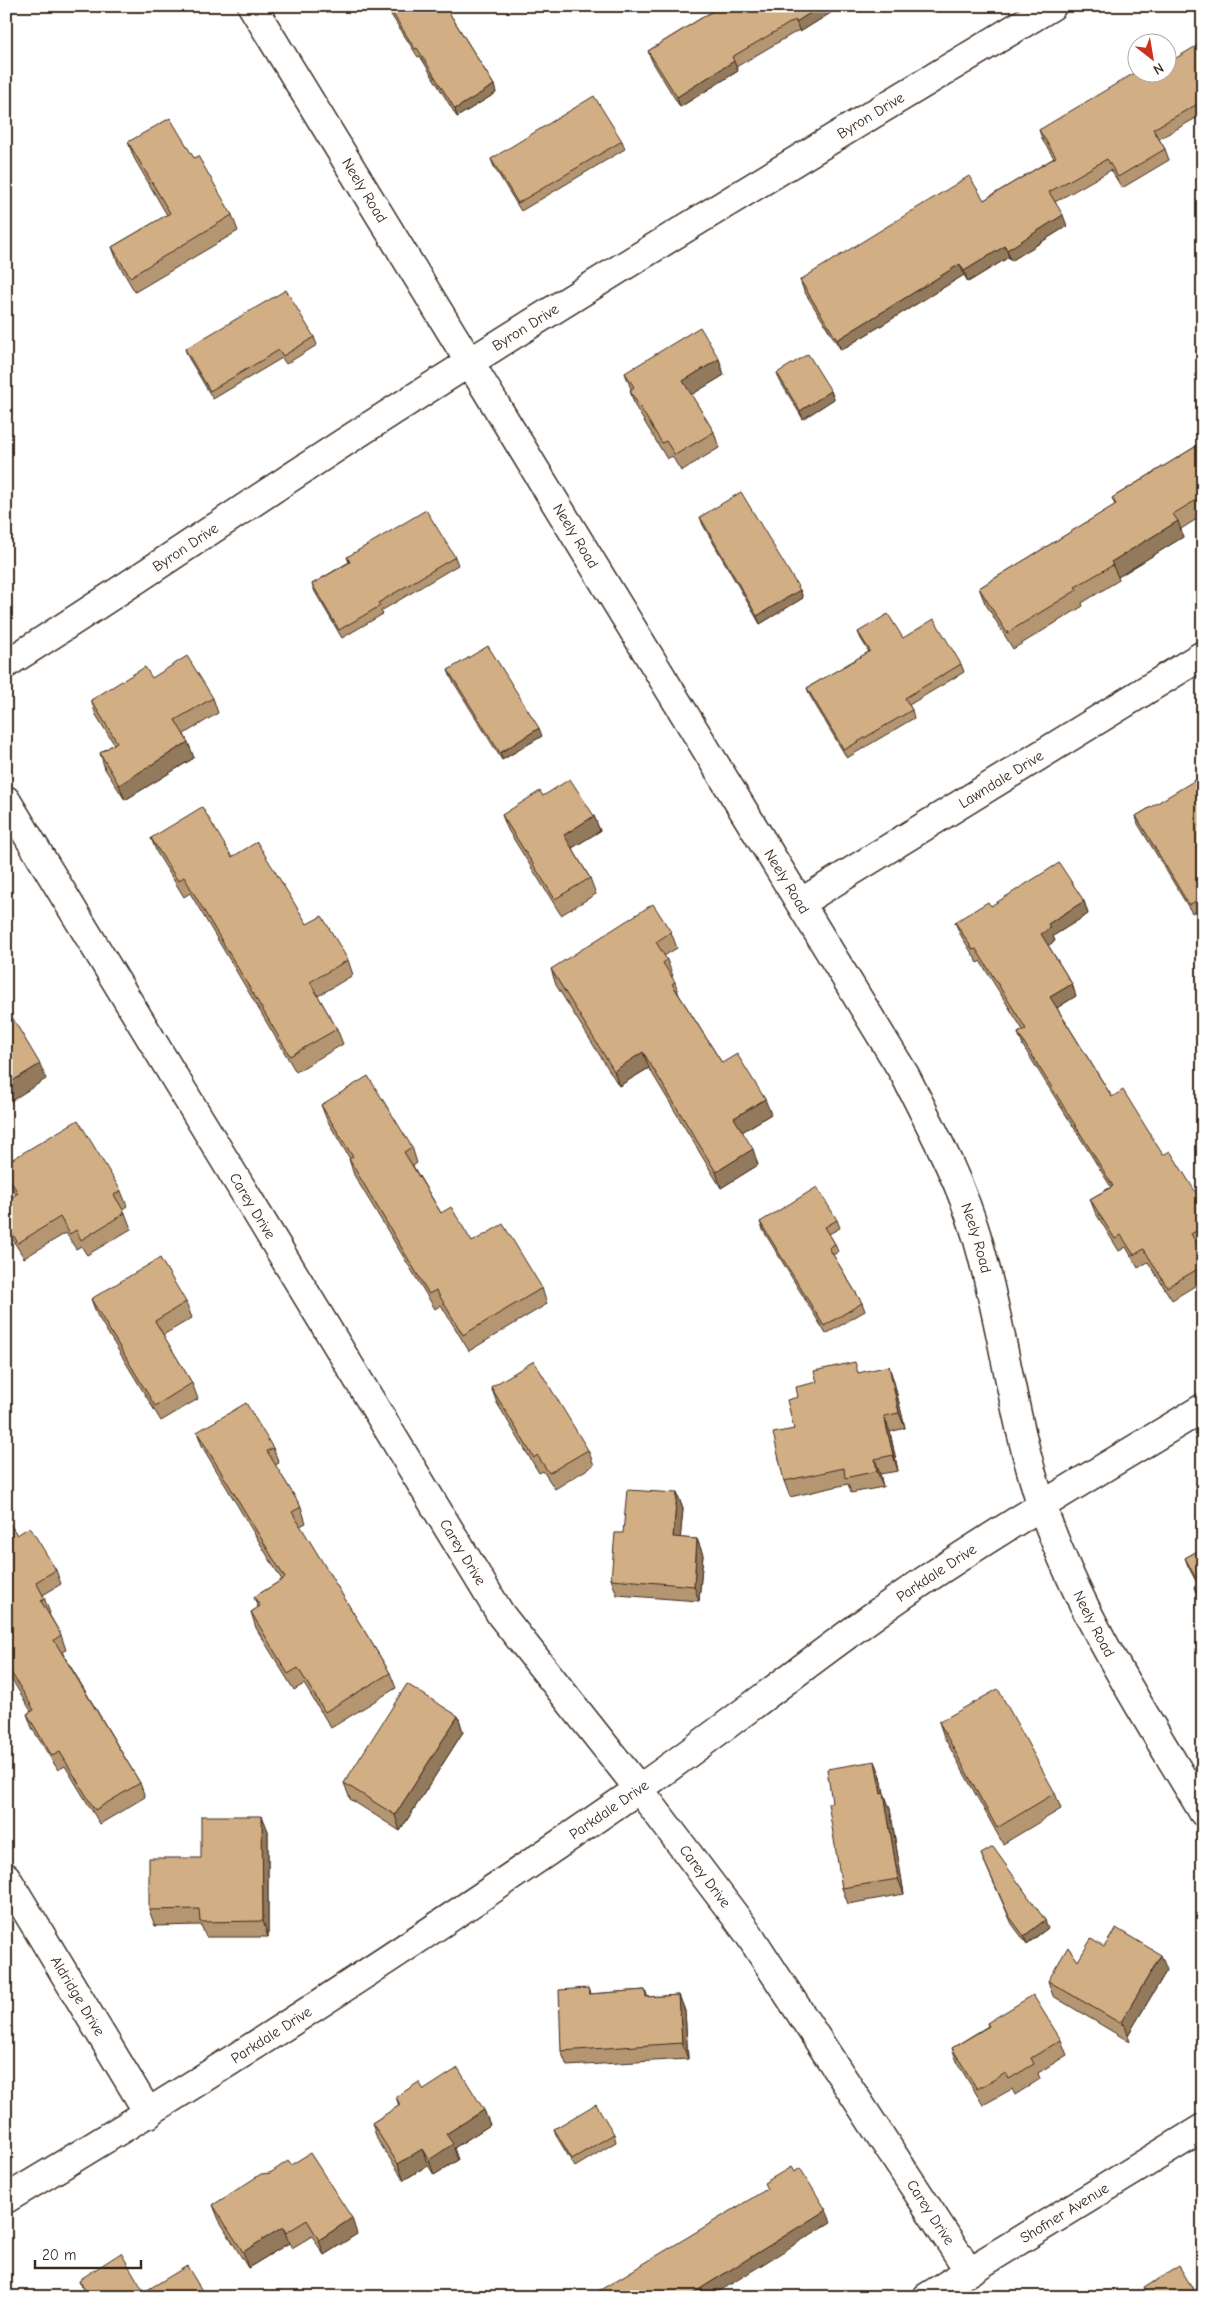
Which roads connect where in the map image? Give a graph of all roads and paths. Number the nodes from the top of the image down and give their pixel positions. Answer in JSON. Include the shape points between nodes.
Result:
{"nodes":[{"id":1,"x":252,"y":6,"type":"edge"},
{"id":2,"x":1052,"y":6,"type":"edge"},
{"id":3,"x":470,"y":363,"type":"junction"},
{"id":4,"x":1203,"y":655,"type":"edge"},
{"id":5,"x":6,"y":664,"type":"edge"},
{"id":6,"x":6,"y":800,"type":"edge"},
{"id":7,"x":800,"y":902,"type":"junction"},
{"id":8,"x":1203,"y":1408,"type":"edge"},
{"id":9,"x":1042,"y":1506,"type":"junction"},
{"id":10,"x":639,"y":1789,"type":"junction"},
{"id":11,"x":1203,"y":1812,"type":"edge"},
{"id":12,"x":6,"y":1877,"type":"edge"},
{"id":13,"x":149,"y":2114,"type":"junction"},
{"id":14,"x":1203,"y":2128,"type":"edge"},
{"id":15,"x":6,"y":2199,"type":"edge"},
{"id":16,"x":969,"y":2271,"type":"junction"},
{"id":17,"x":927,"y":2297,"type":"edge"}],
"edges":[{"from":1,"to":3,"type":"street","name":"Neely Road"},
{"from":2,"to":3,"type":"street","name":"Byron Drive","via":[[708,213]]},
{"from":3,"to":5,"type":"street","name":"Byron Drive"},
{"from":3,"to":7,"type":"street","name":"Neely Road"},
{"from":4,"to":7,"type":"street","name":"Lawndale Drive"},
{"from":6,"to":10,"type":"street","name":"Carey Drive","via":[[501,1615]]},
{"from":7,"to":9,"type":"street","name":"Neely Road","via":[[905,1075],[962,1194],[977,1237],[1018,1421]]},
{"from":8,"to":9,"type":"street","name":"Parkdale Drive"},
{"from":9,"to":10,"type":"street","name":"Parkdale Drive","via":[[894,1602]]},
{"from":9,"to":11,"type":"street","name":"Neely Road","via":[[1075,1587],[1103,1644]]},
{"from":10,"to":13,"type":"street","name":"Parkdale Drive","via":[[377,1968]]},
{"from":10,"to":16,"type":"street","name":"Carey Drive","via":[[748,1933]]},
{"from":12,"to":13,"type":"street","name":"Aldridge Drive"},
{"from":13,"to":15,"type":"street","name":"Parkdale Drive"},
{"from":14,"to":16,"type":"street","name":"Shofner Avenue"},
{"from":16,"to":17,"type":"street","name":"Shofner Avenue"}]}
